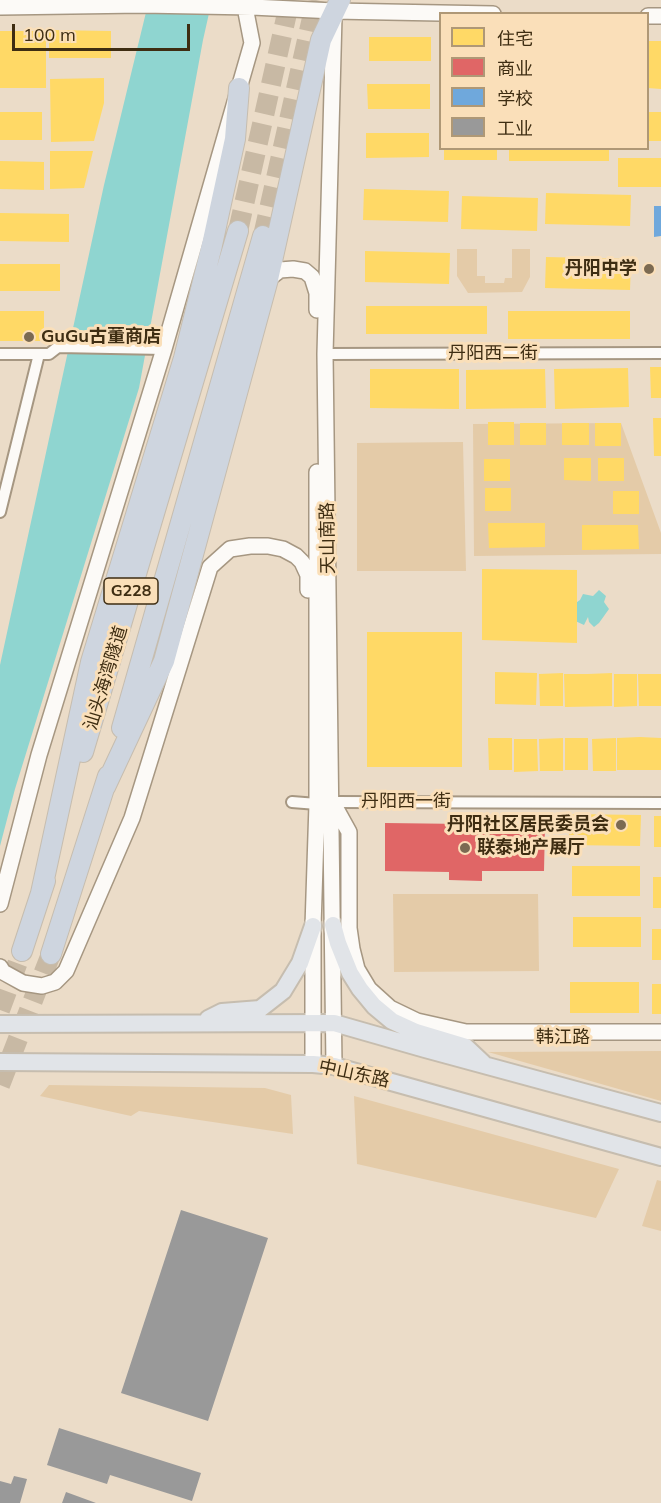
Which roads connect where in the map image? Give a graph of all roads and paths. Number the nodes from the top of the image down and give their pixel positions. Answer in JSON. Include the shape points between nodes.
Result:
{"nodes":[{"id":1,"x":337,"y":6,"type":"edge"},
{"id":2,"x":0,"y":7,"type":"edge"},
{"id":3,"x":245,"y":7,"type":"junction"},
{"id":4,"x":454,"y":12,"type":"edge"},
{"id":5,"x":239,"y":88,"type":"junction"},
{"id":6,"x":238,"y":231,"type":"tunnel mouth"},
{"id":7,"x":263,"y":236,"type":"tunnel mouth"},
{"id":8,"x":268,"y":279,"type":"junction"},
{"id":9,"x":158,"y":349,"type":"junction"},
{"id":10,"x":661,"y":353,"type":"edge"},
{"id":11,"x":0,"y":354,"type":"edge"},
{"id":12,"x":39,"y":354,"type":"junction"},
{"id":13,"x":325,"y":354,"type":"junction"},
{"id":14,"x":0,"y":512,"type":"edge"},
{"id":15,"x":317,"y":662,"type":"junction"},
{"id":16,"x":105,"y":787,"type":"junction"},
{"id":17,"x":292,"y":802,"type":"dead end"},
{"id":18,"x":325,"y":803,"type":"junction"},
{"id":19,"x":661,"y":803,"type":"edge"},
{"id":20,"x":41,"y":893,"type":"junction"},
{"id":21,"x":0,"y":904,"type":"edge"},
{"id":22,"x":333,"y":925,"type":"junction"},
{"id":23,"x":313,"y":927,"type":"junction"},
{"id":24,"x":22,"y":951,"type":"tunnel mouth"},
{"id":25,"x":51,"y":954,"type":"tunnel mouth"},
{"id":26,"x":0,"y":967,"type":"edge"},
{"id":27,"x":314,"y":1022,"type":"junction"},
{"id":28,"x":200,"y":1023,"type":"junction"},
{"id":29,"x":334,"y":1023,"type":"junction"},
{"id":30,"x":0,"y":1024,"type":"edge"},
{"id":31,"x":466,"y":1032,"type":"junction"},
{"id":32,"x":661,"y":1032,"type":"edge"},
{"id":33,"x":661,"y":1039,"type":"edge"},
{"id":34,"x":0,"y":1062,"type":"edge"},
{"id":35,"x":313,"y":1064,"type":"junction"},
{"id":36,"x":334,"y":1066,"type":"junction"},
{"id":37,"x":486,"y":1066,"type":"junction"},
{"id":38,"x":661,"y":1113,"type":"edge"},
{"id":39,"x":661,"y":1157,"type":"edge"}],
"edges":[{"from":1,"to":3,"type":"main road"},
{"from":1,"to":4,"type":"main road"},
{"from":1,"to":8,"type":"highway","via":[[321,40]]},
{"from":1,"to":13,"type":"main road","name":"天山南路"},
{"from":2,"to":3,"type":"main road"},
{"from":3,"to":5,"type":"main road","via":[[252,43]]},
{"from":5,"to":9,"type":"main road"},
{"from":5,"to":20,"type":"highway","via":[[235,139],[184,358],[91,662]]},
{"from":6,"to":20,"type":"highway","name":"汕头海湾隧道","number":"G228"},
{"from":7,"to":16,"type":"highway","name":"汕头海湾隧道","number":"G228"},
{"from":8,"to":15,"type":"main road","name":"天山南路","via":[[280,270],[305,271],[312,277],[317,293]]},
{"from":8,"to":16,"type":"highway","via":[[164,661]]},
{"from":9,"to":12,"type":"street","via":[[58,347],[49,354]]},
{"from":9,"to":21,"type":"main road","via":[[39,755]]},
{"from":10,"to":13,"type":"street","name":"丹阳西二街"},
{"from":11,"to":12,"type":"street"},
{"from":12,"to":14,"type":"street"},
{"from":13,"to":18,"type":"main road","name":"天山南路"},
{"from":15,"to":18,"type":"main road","name":"天山南路"},
{"from":15,"to":26,"type":"main road","via":[[310,631],[308,574],[297,556],[283,549],[250,546],[230,549],[210,567],[132,818],[66,971],[55,982],[42,986],[23,983]]},
{"from":16,"to":25,"type":"highway","name":"汕头海湾隧道","number":"G228"},
{"from":17,"to":18,"type":"street","name":"丹阳西一街"},
{"from":18,"to":19,"type":"street","name":"丹阳西一街"},
{"from":18,"to":22,"type":"main road","name":"天山南路"},
{"from":18,"to":23,"type":"main road","name":"天山南路"},
{"from":18,"to":31,"type":"main road","via":[[349,832],[349,928],[357,969],[369,989],[390,1008],[417,1021]]},
{"from":20,"to":24,"type":"highway","name":"汕头海湾隧道","number":"G228"},
{"from":22,"to":29,"type":"main road","name":"天山南路"},
{"from":22,"to":37,"type":"main road","via":[[350,973],[374,1006],[392,1021],[416,1032],[466,1047]]},
{"from":23,"to":27,"type":"main road","name":"天山南路"},
{"from":23,"to":28,"type":"main road","via":[[300,963],[283,992],[260,1009],[222,1012]]},
{"from":27,"to":28,"type":"main road"},
{"from":27,"to":29,"type":"main road"},
{"from":27,"to":35,"type":"main road","name":"天山南路"},
{"from":28,"to":30,"type":"main road"},
{"from":29,"to":36,"type":"main road","name":"天山南路"},
{"from":29,"to":37,"type":"main road"},
{"from":31,"to":32,"type":"main road","name":"韩江路"},
{"from":31,"to":33,"type":"main road","name":"韩江路","via":[[490,1038]]},
{"from":34,"to":35,"type":"main road","name":"中山东路"},
{"from":35,"to":36,"type":"main road","name":"中山东路"},
{"from":36,"to":39,"type":"main road","name":"中山东路"},
{"from":37,"to":38,"type":"main road"}]}
